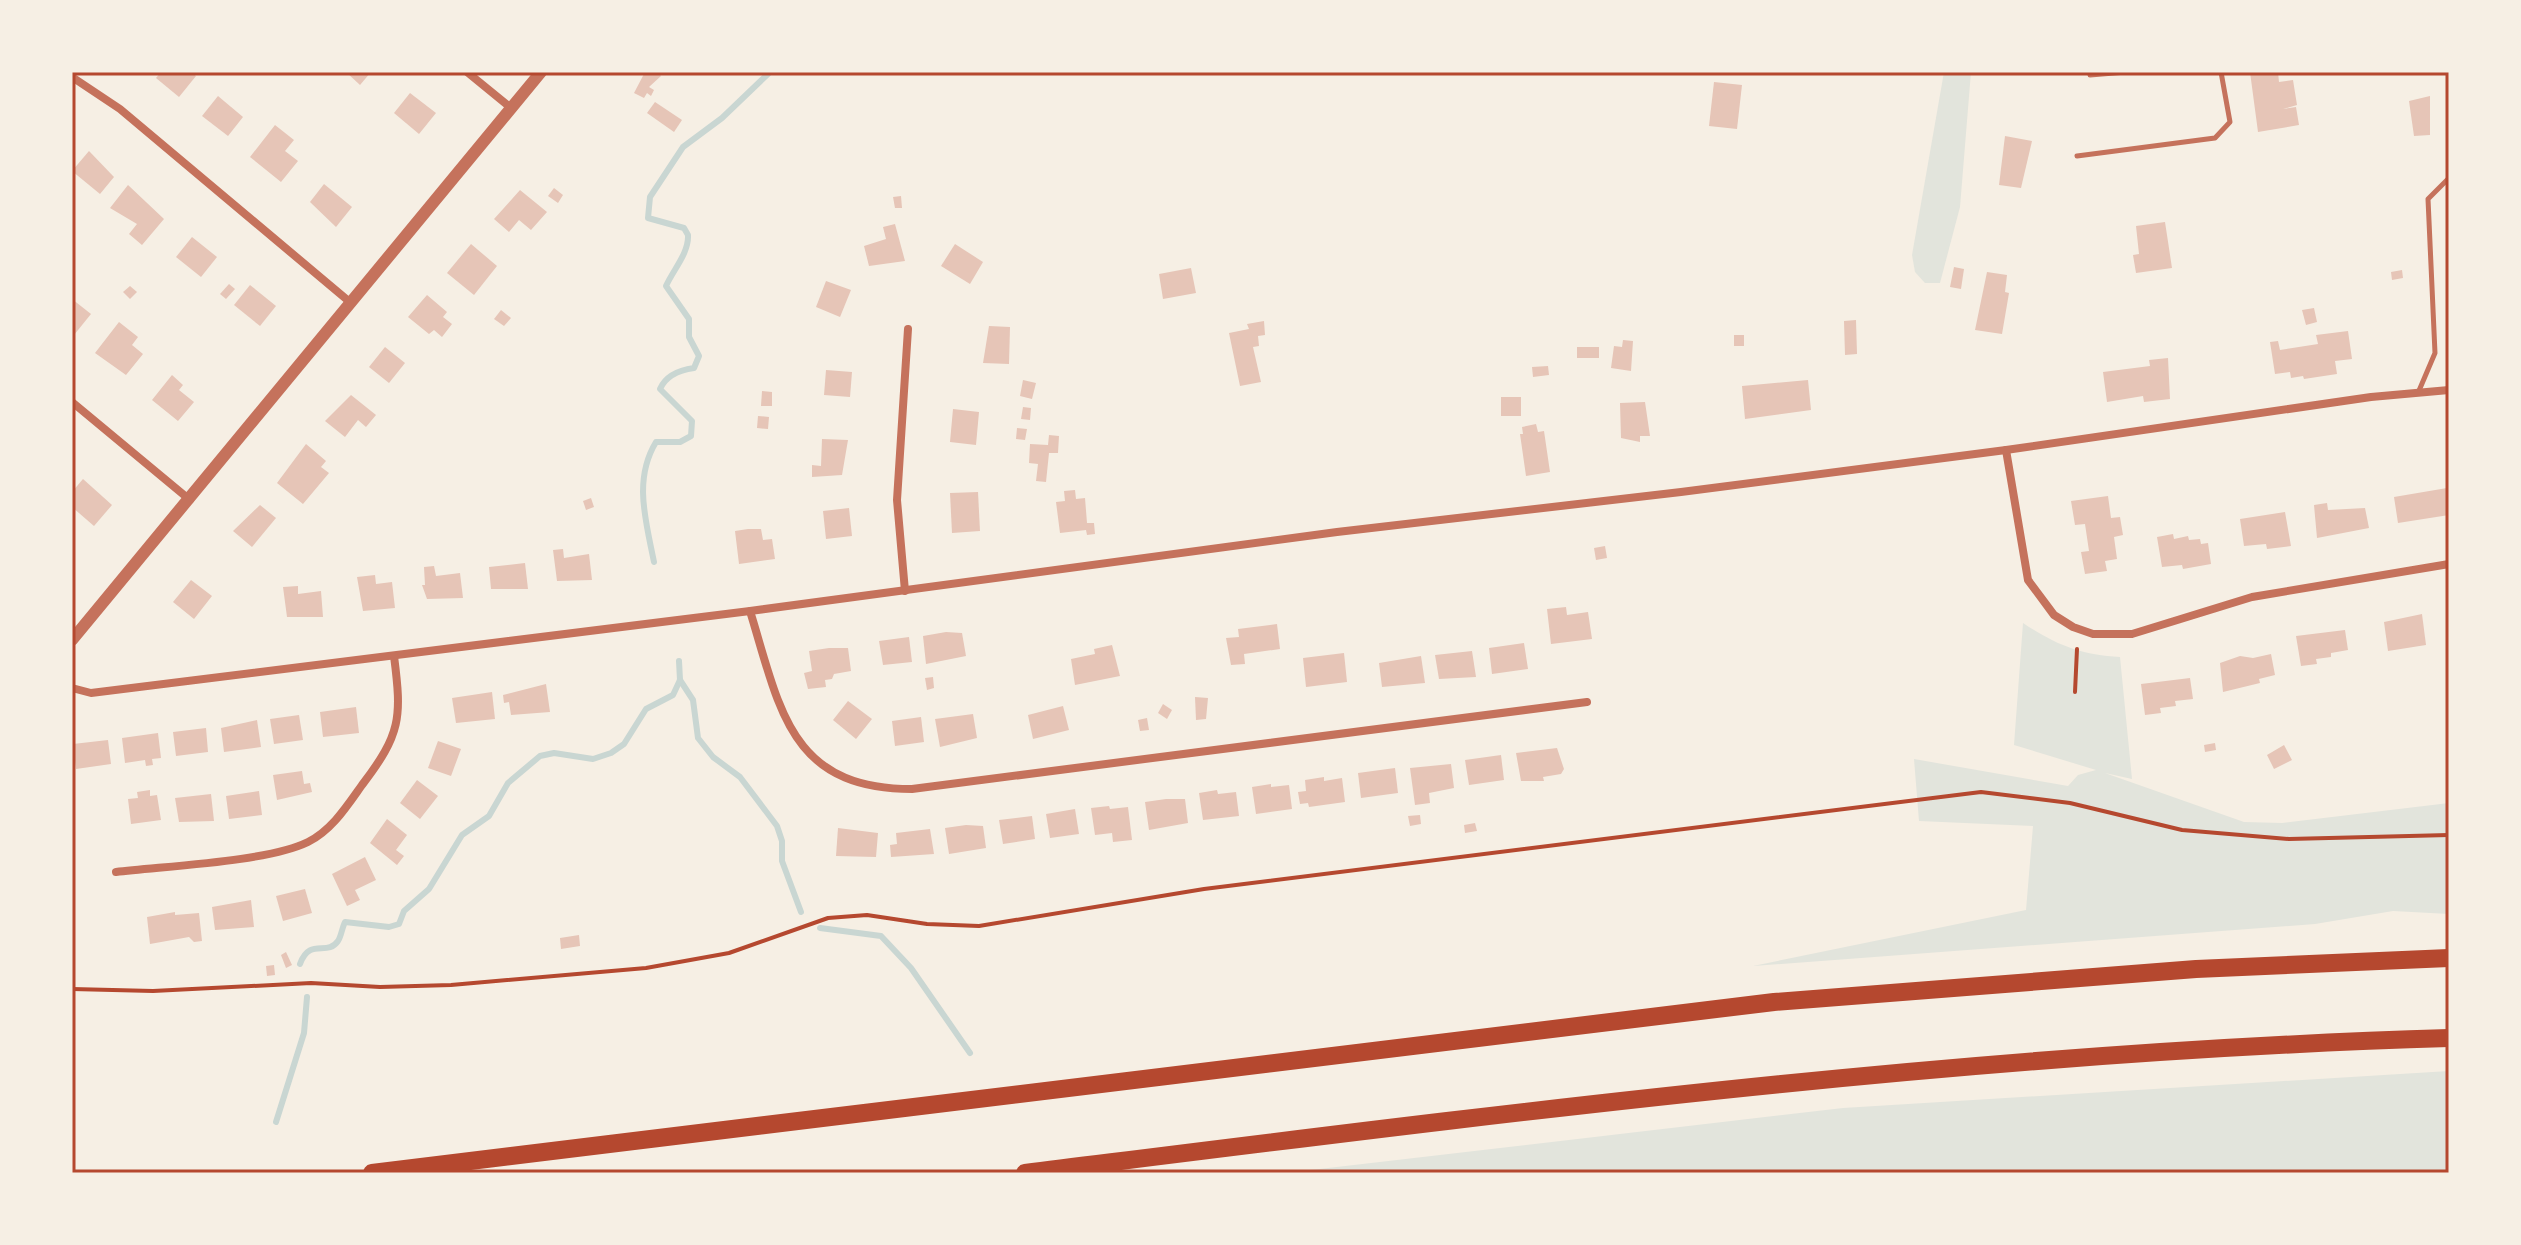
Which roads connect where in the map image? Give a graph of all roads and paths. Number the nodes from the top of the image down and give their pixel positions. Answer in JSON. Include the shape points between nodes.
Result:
{"nodes":[{"id":1,"x":467,"y":72,"type":"edge"},
{"id":2,"x":541,"y":72,"type":"edge"},
{"id":3,"x":2126,"y":72,"type":"edge"},
{"id":4,"x":2221,"y":72,"type":"edge"},
{"id":5,"x":2090,"y":75,"type":"dead end"},
{"id":6,"x":72,"y":77,"type":"edge"},
{"id":7,"x":511,"y":108,"type":"junction"},
{"id":8,"x":2077,"y":156,"type":"dead end"},
{"id":9,"x":2449,"y":178,"type":"edge"},
{"id":10,"x":351,"y":303,"type":"junction"},
{"id":11,"x":908,"y":329,"type":"dead end"},
{"id":12,"x":2449,"y":390,"type":"edge"},
{"id":13,"x":2418,"y":394,"type":"junction"},
{"id":14,"x":72,"y":402,"type":"edge"},
{"id":15,"x":2006,"y":450,"type":"junction"},
{"id":16,"x":191,"y":500,"type":"junction"},
{"id":17,"x":2449,"y":564,"type":"edge"},
{"id":18,"x":905,"y":591,"type":"junction"},
{"id":19,"x":750,"y":611,"type":"junction"},
{"id":20,"x":72,"y":640,"type":"edge"},
{"id":21,"x":2077,"y":649,"type":"dead end"},
{"id":22,"x":394,"y":656,"type":"junction"},
{"id":23,"x":72,"y":688,"type":"edge"},
{"id":24,"x":2075,"y":692,"type":"dead end"},
{"id":25,"x":1587,"y":702,"type":"dead end"},
{"id":26,"x":2449,"y":835,"type":"edge"},
{"id":27,"x":116,"y":872,"type":"dead end"},
{"id":28,"x":2449,"y":958,"type":"edge"},
{"id":29,"x":72,"y":989,"type":"edge"},
{"id":30,"x":2449,"y":1038,"type":"edge"},
{"id":31,"x":372,"y":1173,"type":"edge"},
{"id":32,"x":1025,"y":1173,"type":"edge"}],
"edges":[{"from":1,"to":7,"type":"street"},
{"from":2,"to":7,"type":"street"},
{"from":3,"to":5,"type":"lane"},
{"from":4,"to":8,"type":"lane","via":[[2230,122],[2215,138]]},
{"from":6,"to":10,"type":"street","via":[[120,109]]},
{"from":7,"to":10,"type":"street"},
{"from":9,"to":13,"type":"lane","via":[[2428,199],[2435,353]]},
{"from":10,"to":16,"type":"street"},
{"from":11,"to":18,"type":"street","via":[[897,500]]},
{"from":12,"to":13,"type":"street"},
{"from":13,"to":15,"type":"street"},
{"from":14,"to":16,"type":"street"},
{"from":15,"to":17,"type":"street","via":[[2028,580],[2054,615],[2093,634],[2132,634],[2252,597]]},
{"from":15,"to":18,"type":"street"},
{"from":16,"to":20,"type":"street"},
{"from":18,"to":19,"type":"street"},
{"from":19,"to":22,"type":"street"},
{"from":19,"to":25,"type":"street","via":[[777,698],[803,747],[842,778],[885,789]]},
{"from":21,"to":24,"type":"path"},
{"from":22,"to":23,"type":"street","via":[[91,693]]},
{"from":22,"to":27,"type":"street","via":[[399,690],[396,734],[325,830],[286,849]]},
{"from":26,"to":29,"type":"path","via":[[2289,839],[2182,830],[2070,803],[1981,792],[1204,889],[979,926],[867,915],[828,918],[729,953],[646,968],[451,985]]},
{"from":28,"to":31,"type":"highway","via":[[2152,972],[1759,1004]]},
{"from":30,"to":32,"type":"highway","via":[[2197,1050],[1773,1083]]}]}
